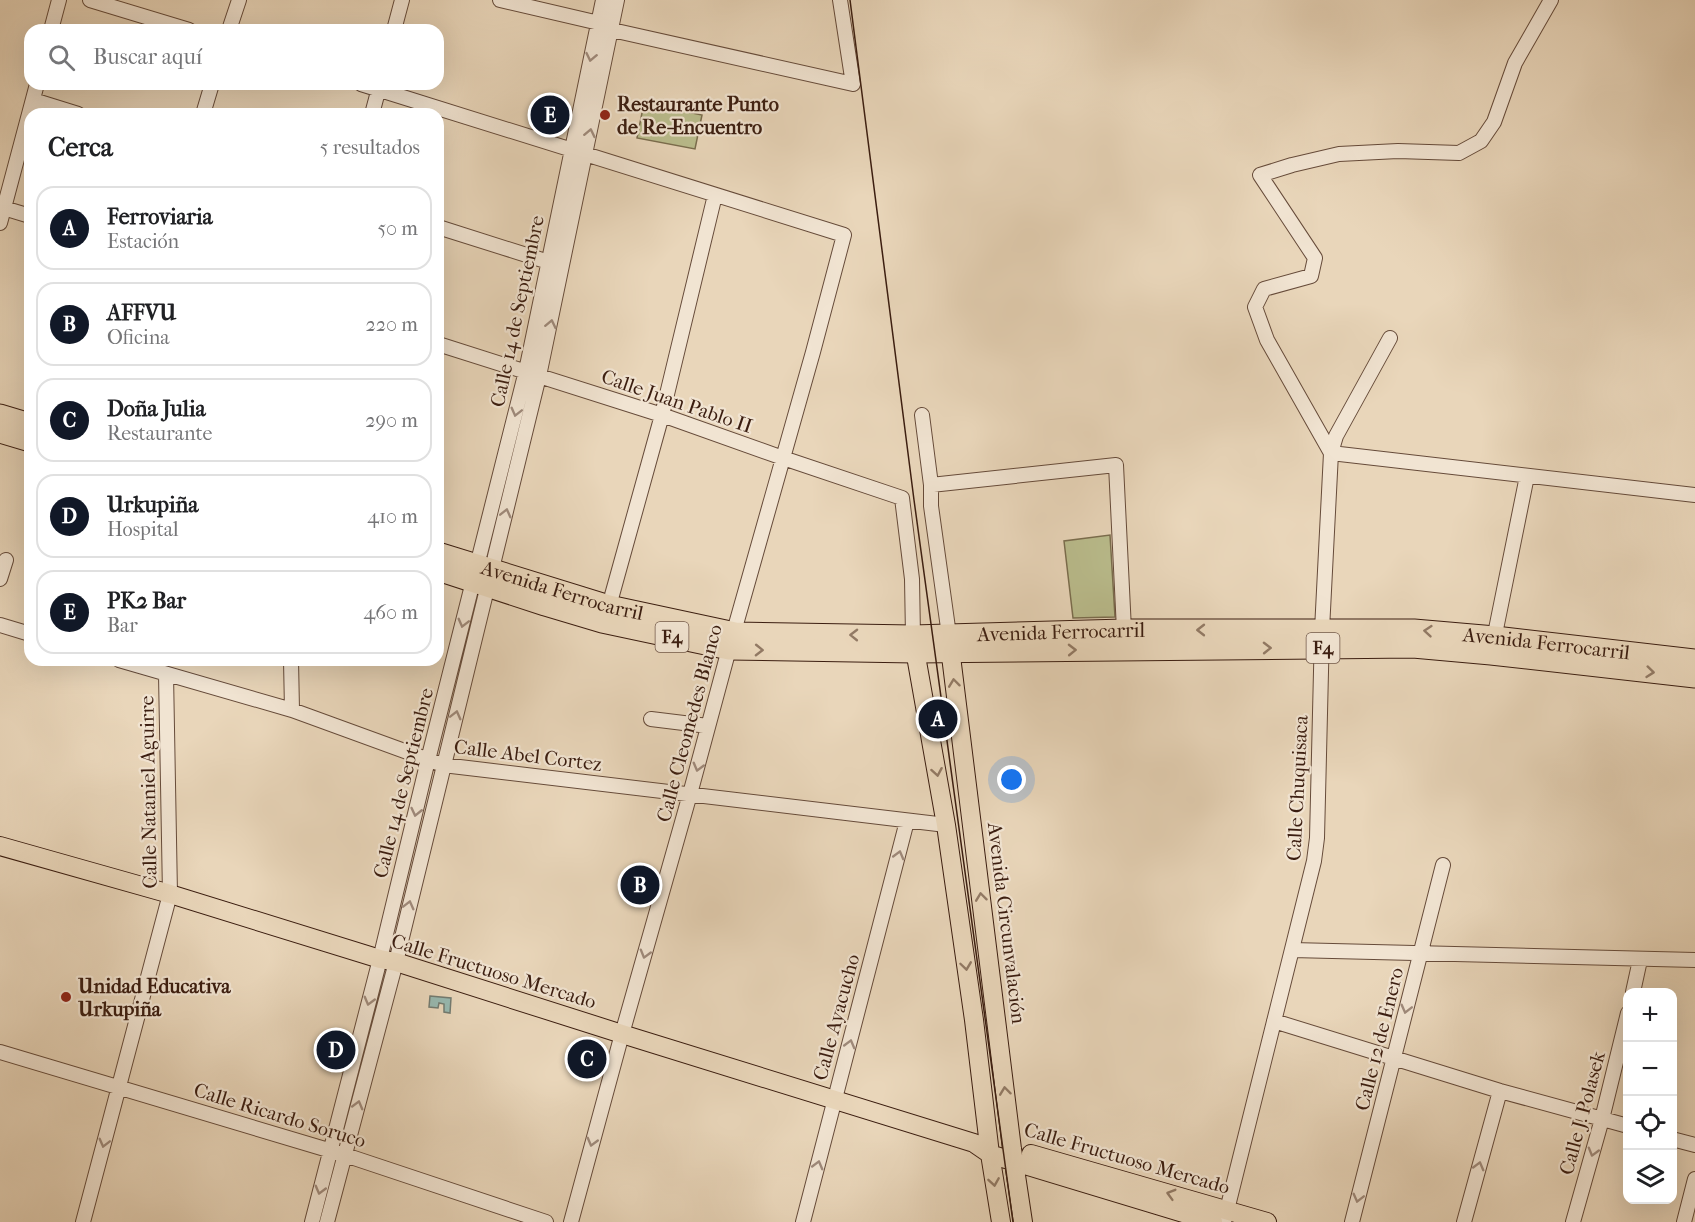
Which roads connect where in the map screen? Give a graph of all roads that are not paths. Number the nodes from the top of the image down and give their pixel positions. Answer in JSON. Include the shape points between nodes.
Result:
{"nodes":[{"id":1,"x":59,"y":0,"type":"edge"},
{"id":2,"x":90,"y":0,"type":"edge"},
{"id":3,"x":239,"y":0,"type":"edge"},
{"id":4,"x":402,"y":0,"type":"edge"},
{"id":5,"x":500,"y":0,"type":"edge"},
{"id":6,"x":603,"y":0,"type":"edge"},
{"id":7,"x":617,"y":0,"type":"edge"},
{"id":8,"x":840,"y":0,"type":"edge"},
{"id":9,"x":1551,"y":0,"type":"edge"},
{"id":10,"x":599,"y":23,"type":"junction"},
{"id":11,"x":53,"y":24,"type":"edge"},
{"id":12,"x":169,"y":24,"type":"edge"},
{"id":13,"x":231,"y":24,"type":"edge"},
{"id":14,"x":396,"y":24,"type":"edge"},
{"id":15,"x":612,"y":30,"type":"junction"},
{"id":16,"x":36,"y":90,"type":"edge"},
{"id":17,"x":210,"y":90,"type":"edge"},
{"id":18,"x":378,"y":90,"type":"edge"},
{"id":19,"x":388,"y":90,"type":"edge"},
{"id":20,"x":33,"y":100,"type":"junction"},
{"id":21,"x":31,"y":108,"type":"edge"},
{"id":22,"x":59,"y":108,"type":"edge"},
{"id":23,"x":205,"y":108,"type":"edge"},
{"id":24,"x":374,"y":108,"type":"edge"},
{"id":25,"x":442,"y":108,"type":"edge"},
{"id":26,"x":444,"y":109,"type":"edge"},
{"id":27,"x":24,"y":131,"type":"edge"},
{"id":28,"x":571,"y":151,"type":"junction"},
{"id":29,"x":585,"y":155,"type":"junction"},
{"id":30,"x":715,"y":195,"type":"junction"},
{"id":31,"x":2,"y":207,"type":"edge"},
{"id":32,"x":24,"y":214,"type":"edge"},
{"id":33,"x":0,"y":223,"type":"edge"},
{"id":34,"x":444,"y":229,"type":"edge"},
{"id":35,"x":549,"y":262,"type":"junction"},
{"id":36,"x":563,"y":266,"type":"junction"},
{"id":37,"x":1390,"y":338,"type":"dead end"},
{"id":38,"x":444,"y":346,"type":"edge"},
{"id":39,"x":533,"y":374,"type":"junction"},
{"id":40,"x":0,"y":415,"type":"edge"},
{"id":41,"x":662,"y":415,"type":"junction"},
{"id":42,"x":922,"y":415,"type":"dead end"},
{"id":43,"x":24,"y":422,"type":"edge"},
{"id":44,"x":0,"y":432,"type":"edge"},
{"id":45,"x":24,"y":439,"type":"edge"},
{"id":46,"x":1330,"y":453,"type":"junction"},
{"id":47,"x":783,"y":458,"type":"junction"},
{"id":48,"x":1527,"y":476,"type":"junction"},
{"id":49,"x":931,"y":485,"type":"junction"},
{"id":50,"x":1695,"y":495,"type":"edge"},
{"id":51,"x":902,"y":498,"type":"joint"},
{"id":52,"x":444,"y":556,"type":"edge"},
{"id":53,"x":6,"y":560,"type":"dead end"},
{"id":54,"x":444,"y":571,"type":"edge"},
{"id":55,"x":482,"y":576,"type":"junction"},
{"id":56,"x":0,"y":579,"type":"edge"},
{"id":57,"x":609,"y":606,"type":"junction"},
{"id":58,"x":0,"y":625,"type":"edge"},
{"id":59,"x":1124,"y":630,"type":"junction"},
{"id":60,"x":24,"y":632,"type":"edge"},
{"id":61,"x":1323,"y":639,"type":"junction"},
{"id":62,"x":732,"y":641,"type":"junction"},
{"id":63,"x":950,"y":643,"type":"junction"},
{"id":64,"x":914,"y":644,"type":"junction"},
{"id":65,"x":1493,"y":645,"type":"junction"},
{"id":66,"x":1695,"y":660,"type":"edge"},
{"id":67,"x":139,"y":666,"type":"edge"},
{"id":68,"x":291,"y":666,"type":"edge"},
{"id":69,"x":166,"y":674,"type":"junction"},
{"id":70,"x":1695,"y":677,"type":"edge"},
{"id":71,"x":292,"y":710,"type":"junction"},
{"id":72,"x":651,"y":719,"type":"dead end"},
{"id":73,"x":708,"y":726,"type":"junction"},
{"id":74,"x":428,"y":760,"type":"junction"},
{"id":75,"x":443,"y":765,"type":"junction"},
{"id":76,"x":690,"y":794,"type":"junction"},
{"id":77,"x":907,"y":821,"type":"junction"},
{"id":78,"x":946,"y":825,"type":"junction"},
{"id":79,"x":0,"y":846,"type":"edge"},
{"id":80,"x":1443,"y":865,"type":"dead end"},
{"id":81,"x":170,"y":894,"type":"junction"},
{"id":82,"x":1292,"y":950,"type":"junction"},
{"id":83,"x":1421,"y":952,"type":"junction"},
{"id":84,"x":388,"y":960,"type":"junction"},
{"id":85,"x":1640,"y":960,"type":"junction"},
{"id":86,"x":1695,"y":960,"type":"edge"},
{"id":87,"x":1634,"y":988,"type":"edge"},
{"id":88,"x":1274,"y":1021,"type":"junction"},
{"id":89,"x":1623,"y":1033,"type":"edge"},
{"id":90,"x":622,"y":1034,"type":"junction"},
{"id":91,"x":0,"y":1052,"type":"edge"},
{"id":92,"x":1394,"y":1058,"type":"junction"},
{"id":93,"x":118,"y":1086,"type":"junction"},
{"id":94,"x":1500,"y":1091,"type":"junction"},
{"id":95,"x":835,"y":1101,"type":"junction"},
{"id":96,"x":1602,"y":1119,"type":"junction"},
{"id":97,"x":1623,"y":1125,"type":"edge"},
{"id":98,"x":1677,"y":1140,"type":"edge"},
{"id":99,"x":1695,"y":1145,"type":"edge"},
{"id":100,"x":331,"y":1150,"type":"junction"},
{"id":101,"x":997,"y":1150,"type":"junction"},
{"id":102,"x":345,"y":1155,"type":"junction"},
{"id":103,"x":1695,"y":1179,"type":"edge"},
{"id":104,"x":1225,"y":1216,"type":"edge"},
{"id":105,"x":83,"y":1222,"type":"edge"},
{"id":106,"x":312,"y":1222,"type":"edge"},
{"id":107,"x":327,"y":1222,"type":"edge"},
{"id":108,"x":546,"y":1222,"type":"edge"},
{"id":109,"x":571,"y":1222,"type":"edge"},
{"id":110,"x":803,"y":1222,"type":"edge"},
{"id":111,"x":1001,"y":1222,"type":"edge"},
{"id":112,"x":1023,"y":1222,"type":"edge"},
{"id":113,"x":1213,"y":1222,"type":"edge"},
{"id":114,"x":1267,"y":1222,"type":"edge"},
{"id":115,"x":1352,"y":1222,"type":"edge"},
{"id":116,"x":1464,"y":1222,"type":"edge"},
{"id":117,"x":1573,"y":1222,"type":"edge"},
{"id":118,"x":1683,"y":1222,"type":"edge"}],
"edges":[{"from":1,"to":11,"type":"street"},
{"from":2,"to":12,"type":"street"},
{"from":3,"to":13,"type":"street"},
{"from":4,"to":14,"type":"street"},
{"from":5,"to":10,"type":"street"},
{"from":6,"to":10,"type":"street","name":"Calle 14 de Septiembre"},
{"from":7,"to":15,"type":"street","name":"Calle 14 de Septiembre"},
{"from":8,"to":15,"type":"street","via":[[853,84]]},
{"from":9,"to":46,"type":"street","via":[[1515,63],[1494,122],[1481,141],[1459,153],[1339,154],[1260,175],[1315,258],[1311,276],[1264,289],[1255,307],[1267,340]]},
{"from":10,"to":15,"type":"street"},
{"from":10,"to":28,"type":"street","name":"Calle 14 de Septiembre","one_way":true},
{"from":29,"to":15,"type":"street","name":"Calle 14 de Septiembre","one_way":true},
{"from":16,"to":20,"type":"street"},
{"from":17,"to":23,"type":"street"},
{"from":18,"to":24,"type":"street"},
{"from":19,"to":25,"type":"street"},
{"from":20,"to":21,"type":"street"},
{"from":20,"to":22,"type":"street"},
{"from":26,"to":28,"type":"street"},
{"from":27,"to":31,"type":"street"},
{"from":28,"to":29,"type":"street"},
{"from":28,"to":35,"type":"street","name":"Calle 14 de Septiembre"},
{"from":29,"to":30,"type":"street"},
{"from":29,"to":36,"type":"street","name":"Calle 14 de Septiembre"},
{"from":30,"to":41,"type":"street"},
{"from":30,"to":47,"type":"street","name":"Calle Cleomedes Blanco","via":[[844,235]]},
{"from":31,"to":32,"type":"street"},
{"from":31,"to":33,"type":"street"},
{"from":34,"to":35,"type":"street"},
{"from":35,"to":36,"type":"street"},
{"from":35,"to":39,"type":"street","name":"Calle 14 de Septiembre"},
{"from":39,"to":36,"type":"street","name":"Calle 14 de Septiembre","one_way":true},
{"from":37,"to":46,"type":"street"},
{"from":38,"to":39,"type":"street","name":"Calle Juan Pablo II"},
{"from":39,"to":41,"type":"street","name":"Calle Juan Pablo II"},
{"from":39,"to":55,"type":"street","name":"Calle 14 de Septiembre"},
{"from":40,"to":43,"type":"highway"},
{"from":41,"to":47,"type":"street","name":"Calle Juan Pablo II"},
{"from":41,"to":57,"type":"street"},
{"from":42,"to":49,"type":"street","name":"Avenida Circunvalación"},
{"from":44,"to":45,"type":"highway"},
{"from":46,"to":48,"type":"street"},
{"from":46,"to":61,"type":"street","name":"Calle Chuquisaca"},
{"from":47,"to":51,"type":"street","name":"Calle Juan Pablo II"},
{"from":47,"to":62,"type":"street","name":"Calle Cleomedes Blanco"},
{"from":48,"to":50,"type":"street"},
{"from":48,"to":65,"type":"street"},
{"from":49,"to":59,"type":"street","via":[[1116,465]]},
{"from":49,"to":63,"type":"street","name":"Avenida Circunvalación"},
{"from":51,"to":64,"type":"street","name":"Avenida Circunvalación","via":[[912,579]]},
{"from":52,"to":55,"type":"highway","name":"Avenida Ferrocarril","number":"F4"},
{"from":53,"to":56,"type":"street"},
{"from":54,"to":55,"type":"highway","name":"Avenida Ferrocarril","number":"F4"},
{"from":55,"to":57,"type":"highway","name":"Avenida Ferrocarril","number":"F4"},
{"from":55,"to":62,"type":"highway","name":"Avenida Ferrocarril","number":"F4","via":[[602,622]]},
{"from":55,"to":74,"type":"street","name":"Calle 14 de Septiembre","one_way":true},
{"from":75,"to":55,"type":"street","name":"Calle 14 de Septiembre","one_way":true},
{"from":57,"to":62,"type":"highway","name":"Avenida Ferrocarril","number":"F4"},
{"from":58,"to":60,"type":"street"},
{"from":61,"to":59,"type":"highway","name":"Avenida Ferrocarril","number":"F4","one_way":true},
{"from":59,"to":63,"type":"highway","name":"Avenida Ferrocarril","number":"F4"},
{"from":63,"to":61,"type":"highway","name":"Avenida Ferrocarril","number":"F4","one_way":true},
{"from":61,"to":65,"type":"highway","name":"Avenida Ferrocarril","number":"F4","via":[[1414,630]]},
{"from":61,"to":82,"type":"street","name":"Calle Chuquisaca","via":[[1317,838]]},
{"from":62,"to":64,"type":"highway","name":"Avenida Ferrocarril","number":"F4"},
{"from":62,"to":73,"type":"street","name":"Calle Cleomedes Blanco"},
{"from":63,"to":64,"type":"highway","name":"Avenida Ferrocarril","number":"F4"},
{"from":101,"to":63,"type":"main road","name":"Avenida Circunvalación","one_way":true},
{"from":64,"to":78,"type":"main road","name":"Avenida Circunvalación","one_way":true},
{"from":65,"to":66,"type":"highway","name":"Avenida Ferrocarril","number":"F4"},
{"from":65,"to":70,"type":"highway","name":"Avenida Ferrocarril","number":"F4","one_way":true},
{"from":67,"to":69,"type":"street","name":"Calle Abel Cortez"},
{"from":68,"to":71,"type":"street"},
{"from":69,"to":71,"type":"street","name":"Calle Abel Cortez"},
{"from":69,"to":81,"type":"street","name":"Calle Nataniel Aguirre"},
{"from":71,"to":74,"type":"street","name":"Calle Abel Cortez"},
{"from":72,"to":73,"type":"street"},
{"from":73,"to":76,"type":"street","name":"Calle Cleomedes Blanco","one_way":true},
{"from":74,"to":75,"type":"street","name":"Calle Abel Cortez"},
{"from":74,"to":84,"type":"street","name":"Calle 14 de Septiembre","one_way":true},
{"from":75,"to":76,"type":"street","name":"Calle Abel Cortez"},
{"from":84,"to":75,"type":"street","name":"Calle 14 de Septiembre","one_way":true},
{"from":76,"to":77,"type":"street","name":"Calle Abel Cortez"},
{"from":76,"to":90,"type":"street","name":"Calle Cleomedes Blanco","one_way":true},
{"from":77,"to":78,"type":"street","name":"Calle Abel Cortez"},
{"from":95,"to":77,"type":"street","name":"Calle Ayacucho","one_way":true},
{"from":78,"to":101,"type":"main road","name":"Avenida Circunvalación","one_way":true},
{"from":79,"to":81,"type":"main road","name":"Calle Fructuoso Mercado"},
{"from":80,"to":83,"type":"street","name":"Calle 12 de Enero"},
{"from":81,"to":84,"type":"main road","name":"Calle Fructuoso Mercado"},
{"from":81,"to":93,"type":"street","name":"Calle Nataniel Aguirre"},
{"from":82,"to":83,"type":"street"},
{"from":82,"to":88,"type":"street","name":"Calle Chuquisaca"},
{"from":83,"to":85,"type":"street"},
{"from":83,"to":92,"type":"street","name":"Calle 12 de Enero","one_way":true},
{"from":84,"to":90,"type":"main road","name":"Calle Fructuoso Mercado"},
{"from":84,"to":100,"type":"street","name":"Calle 14 de Septiembre","one_way":true},
{"from":102,"to":84,"type":"street","name":"Calle 14 de Septiembre","one_way":true},
{"from":85,"to":86,"type":"street"},
{"from":85,"to":87,"type":"street"},
{"from":88,"to":92,"type":"street"},
{"from":88,"to":104,"type":"street","name":"Calle Chuquisaca"},
{"from":89,"to":96,"type":"street","name":"Calle J. Polasek"},
{"from":90,"to":95,"type":"main road","name":"Calle Fructuoso Mercado"},
{"from":90,"to":109,"type":"street","name":"Calle Cleomedes Blanco","one_way":true},
{"from":91,"to":93,"type":"street","name":"Calle Ricardo Soruco"},
{"from":92,"to":94,"type":"street"},
{"from":92,"to":115,"type":"street","name":"Calle 12 de Enero","one_way":true},
{"from":93,"to":100,"type":"street","name":"Calle Ricardo Soruco"},
{"from":93,"to":105,"type":"street","name":"Calle Nataniel Aguirre","one_way":true},
{"from":94,"to":96,"type":"street"},
{"from":116,"to":94,"type":"street","one_way":true},
{"from":95,"to":101,"type":"main road","name":"Calle Fructuoso Mercado"},
{"from":110,"to":95,"type":"street","name":"Calle Ayacucho","one_way":true},
{"from":96,"to":97,"type":"street"},
{"from":96,"to":117,"type":"street","name":"Calle J. Polasek","one_way":true},
{"from":98,"to":99,"type":"street"},
{"from":100,"to":102,"type":"street","name":"Calle Ricardo Soruco"},
{"from":100,"to":106,"type":"street","name":"Calle 14 de Septiembre","one_way":true},
{"from":104,"to":101,"type":"main road","name":"Calle Fructuoso Mercado","one_way":true},
{"from":101,"to":111,"type":"main road","name":"Avenida Circunvalación","one_way":true},
{"from":101,"to":112,"type":"main road","name":"Avenida Circunvalación"},
{"from":101,"to":113,"type":"main road","name":"Calle Fructuoso Mercado"},
{"from":102,"to":107,"type":"street","name":"Calle 14 de Septiembre"},
{"from":102,"to":108,"type":"street","name":"Calle Ricardo Soruco"},
{"from":103,"to":118,"type":"street"},
{"from":104,"to":114,"type":"main road","name":"Calle Fructuoso Mercado"}]}
